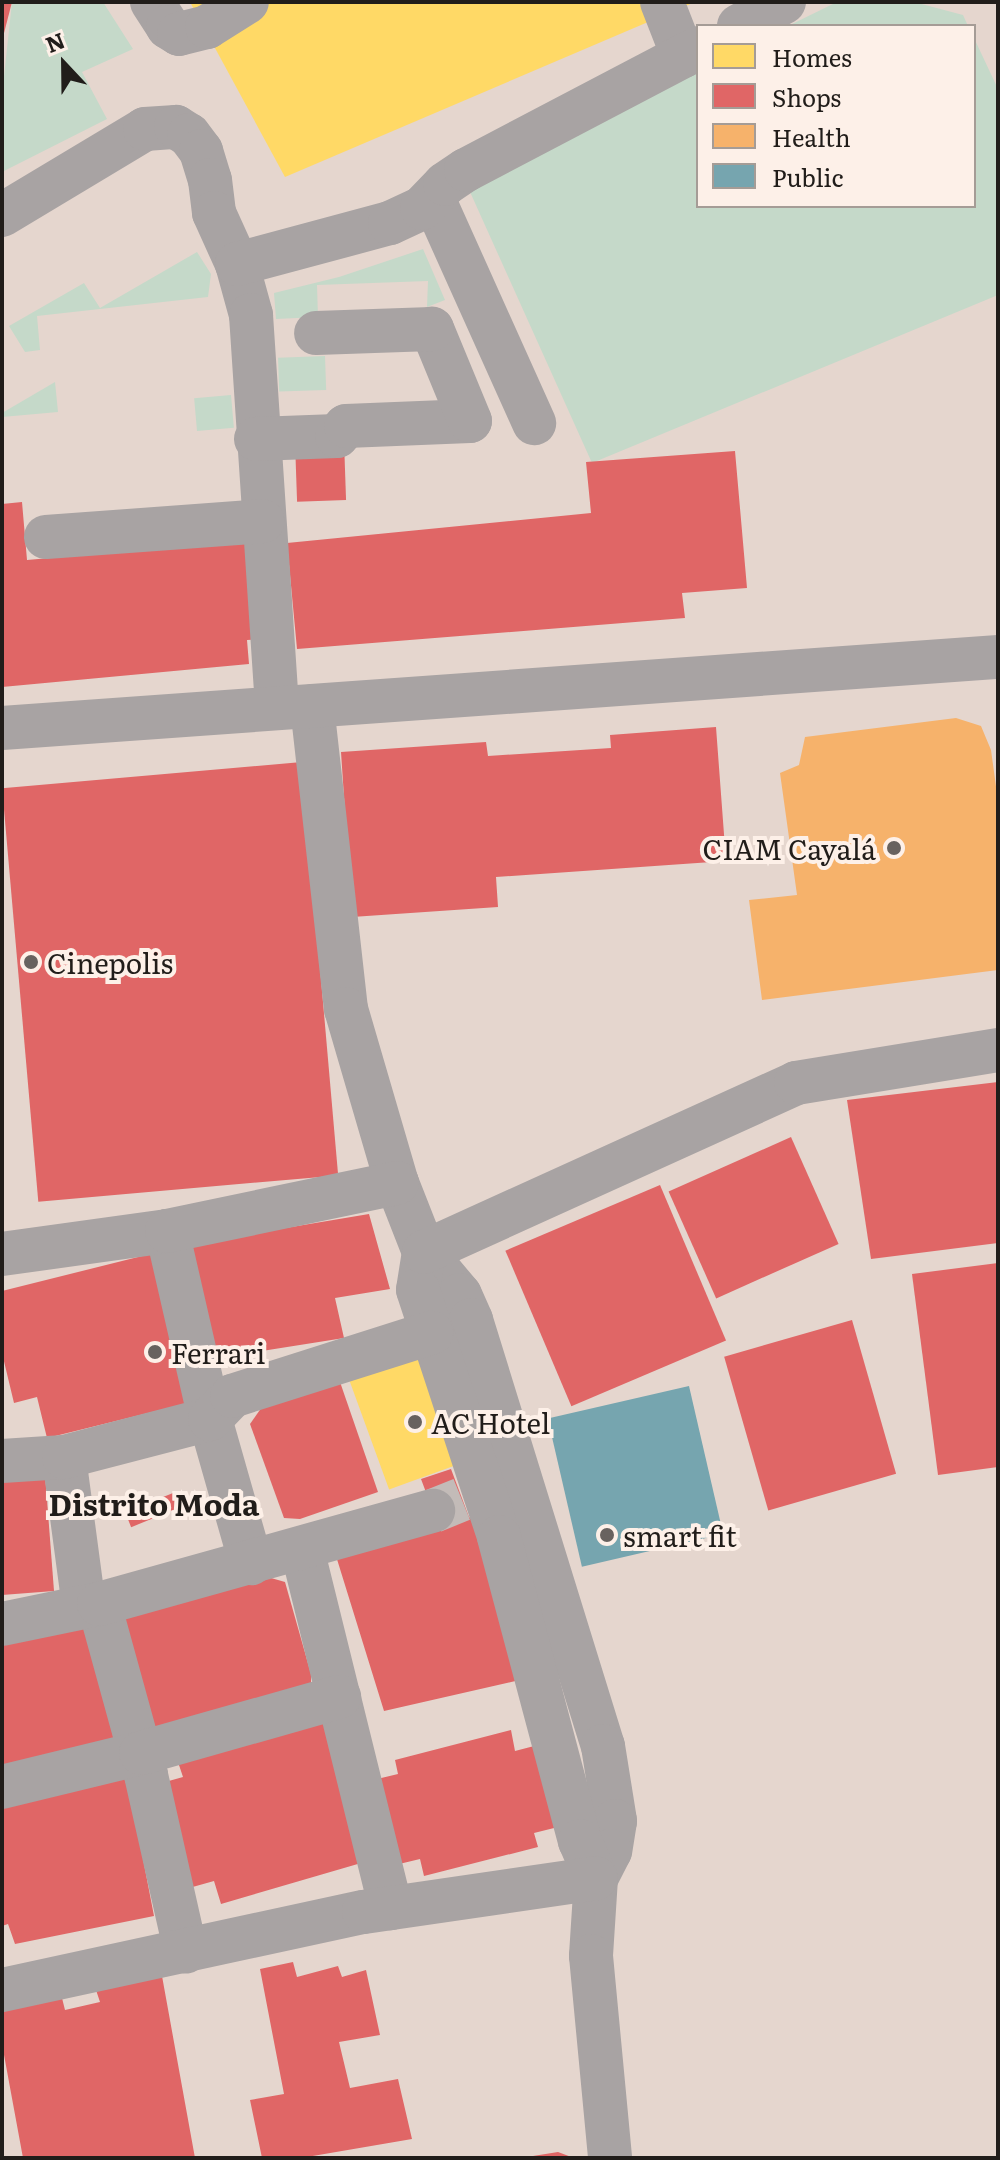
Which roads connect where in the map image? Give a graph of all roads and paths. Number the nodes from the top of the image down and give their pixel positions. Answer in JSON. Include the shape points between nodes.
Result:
{"nodes":[{"id":1,"x":152,"y":2,"type":"edge"},
{"id":2,"x":247,"y":2,"type":"edge"},
{"id":3,"x":662,"y":2,"type":"edge"},
{"id":4,"x":784,"y":2,"type":"edge"},
{"id":5,"x":743,"y":24,"type":"edge"},
{"id":6,"x":690,"y":52,"type":"edge"},
{"id":7,"x":433,"y":198,"type":"junction"},
{"id":8,"x":2,"y":215,"type":"edge"},
{"id":9,"x":237,"y":264,"type":"junction"},
{"id":10,"x":252,"y":336,"type":"junction"},
{"id":11,"x":534,"y":423,"type":"dead end"},
{"id":12,"x":256,"y":439,"type":"junction"},
{"id":13,"x":262,"y":521,"type":"junction"},
{"id":14,"x":46,"y":537,"type":"dead end"},
{"id":15,"x":998,"y":657,"type":"edge"},
{"id":16,"x":294,"y":706,"type":"junction"},
{"id":17,"x":2,"y":728,"type":"edge"},
{"id":18,"x":998,"y":1050,"type":"edge"},
{"id":19,"x":397,"y":1183,"type":"junction"},
{"id":20,"x":167,"y":1231,"type":"junction"},
{"id":21,"x":424,"y":1252,"type":"junction"},
{"id":22,"x":2,"y":1254,"type":"edge"},
{"id":23,"x":431,"y":1333,"type":"junction"},
{"id":24,"x":210,"y":1419,"type":"junction"},
{"id":25,"x":64,"y":1457,"type":"junction"},
{"id":26,"x":2,"y":1461,"type":"edge"},
{"id":27,"x":474,"y":1495,"type":"junction"},
{"id":28,"x":302,"y":1549,"type":"junction"},
{"id":29,"x":251,"y":1563,"type":"junction"},
{"id":30,"x":91,"y":1605,"type":"junction"},
{"id":31,"x":2,"y":1624,"type":"edge"},
{"id":32,"x":339,"y":1697,"type":"junction"},
{"id":33,"x":141,"y":1753,"type":"junction"},
{"id":34,"x":2,"y":1787,"type":"edge"},
{"id":35,"x":596,"y":1878,"type":"junction"},
{"id":36,"x":391,"y":1908,"type":"junction"},
{"id":37,"x":186,"y":1952,"type":"junction"},
{"id":38,"x":2,"y":1990,"type":"edge"},
{"id":39,"x":610,"y":2158,"type":"edge"}],
"edges":[{"from":1,"to":2,"type":"street","via":[[179,34],[207,27]]},
{"from":3,"to":6,"type":"street"},
{"from":4,"to":5,"type":"street"},
{"from":6,"to":7,"type":"street","via":[[466,170]]},
{"from":7,"to":9,"type":"street","via":[[422,208],[367,231]]},
{"from":7,"to":11,"type":"street"},
{"from":8,"to":9,"type":"street","via":[[145,129],[176,127],[201,151],[214,213]]},
{"from":9,"to":10,"type":"street"},
{"from":10,"to":12,"type":"street"},
{"from":10,"to":12,"type":"street","via":[[432,329],[470,421],[435,408],[346,426],[337,436]]},
{"from":12,"to":13,"type":"street"},
{"from":13,"to":14,"type":"street"},
{"from":13,"to":16,"type":"street"},
{"from":15,"to":16,"type":"street"},
{"from":16,"to":17,"type":"street"},
{"from":16,"to":19,"type":"street","via":[[346,1009]]},
{"from":18,"to":21,"type":"street","via":[[796,1083]]},
{"from":19,"to":20,"type":"street"},
{"from":19,"to":21,"type":"street"},
{"from":20,"to":22,"type":"street"},
{"from":20,"to":24,"type":"street"},
{"from":21,"to":23,"type":"street","via":[[418,1290]]},
{"from":21,"to":27,"type":"street","via":[[460,1295],[471,1320]]},
{"from":23,"to":24,"type":"street","via":[[232,1396]]},
{"from":23,"to":27,"type":"street"},
{"from":24,"to":25,"type":"street"},
{"from":24,"to":29,"type":"street"},
{"from":25,"to":26,"type":"street"},
{"from":25,"to":30,"type":"street"},
{"from":27,"to":28,"type":"street"},
{"from":27,"to":35,"type":"street","via":[[603,1746],[615,1821],[610,1851]]},
{"from":28,"to":29,"type":"street"},
{"from":28,"to":32,"type":"street"},
{"from":29,"to":30,"type":"street"},
{"from":30,"to":31,"type":"street"},
{"from":30,"to":33,"type":"street"},
{"from":32,"to":33,"type":"street"},
{"from":32,"to":36,"type":"street"},
{"from":33,"to":34,"type":"street"},
{"from":33,"to":37,"type":"street"},
{"from":35,"to":36,"type":"street"},
{"from":35,"to":39,"type":"street","via":[[591,1956]]},
{"from":36,"to":37,"type":"street"},
{"from":37,"to":38,"type":"street"}]}
